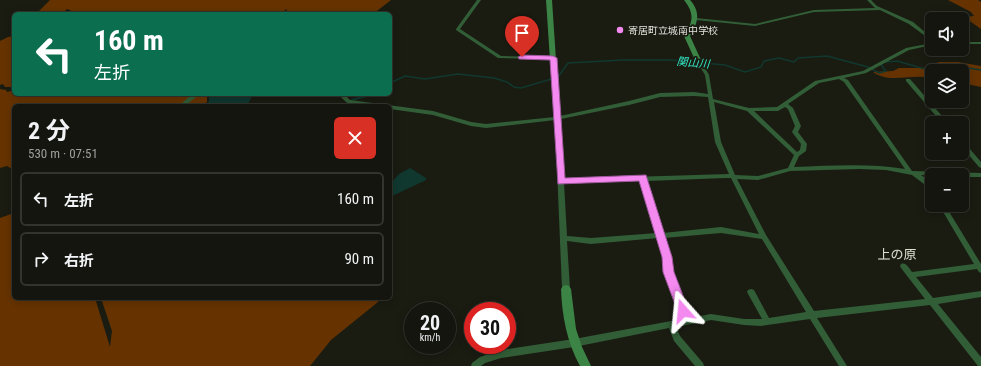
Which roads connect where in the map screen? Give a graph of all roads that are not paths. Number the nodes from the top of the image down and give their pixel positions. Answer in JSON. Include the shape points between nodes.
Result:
{"nodes":[{"id":1,"x":479,"y":0,"type":"edge"},
{"id":2,"x":549,"y":0,"type":"edge"},
{"id":3,"x":687,"y":0,"type":"edge"},
{"id":4,"x":869,"y":0,"type":"edge"},
{"id":5,"x":882,"y":9,"type":"junction"},
{"id":6,"x":696,"y":19,"type":"junction"},
{"id":7,"x":925,"y":34,"type":"edge"},
{"id":8,"x":969,"y":43,"type":"edge"},
{"id":9,"x":981,"y":43,"type":"edge"},
{"id":10,"x":925,"y":45,"type":"edge"},
{"id":11,"x":553,"y":58,"type":"junction"},
{"id":12,"x":698,"y":60,"type":"joint"},
{"id":13,"x":554,"y":74,"type":"joint"},
{"id":14,"x":841,"y":78,"type":"junction"},
{"id":15,"x":908,"y":80,"type":"dead end"},
{"id":16,"x":193,"y":96,"type":"edge"},
{"id":17,"x":343,"y":96,"type":"edge"},
{"id":18,"x":711,"y":98,"type":"junction"},
{"id":19,"x":179,"y":104,"type":"edge"},
{"id":20,"x":371,"y":104,"type":"edge"},
{"id":21,"x":786,"y":104,"type":"junction"},
{"id":22,"x":392,"y":107,"type":"edge"},
{"id":23,"x":749,"y":110,"type":"junction"},
{"id":24,"x":939,"y":116,"type":"edge"},
{"id":25,"x":558,"y":118,"type":"junction"},
{"id":26,"x":969,"y":151,"type":"edge"},
{"id":27,"x":797,"y":155,"type":"junction"},
{"id":28,"x":981,"y":166,"type":"edge"},
{"id":29,"x":790,"y":169,"type":"junction"},
{"id":30,"x":912,"y":173,"type":"junction"},
{"id":31,"x":981,"y":175,"type":"edge"},
{"id":32,"x":733,"y":176,"type":"junction"},
{"id":33,"x":643,"y":178,"type":"junction"},
{"id":34,"x":561,"y":181,"type":"junction"},
{"id":35,"x":925,"y":181,"type":"edge"},
{"id":36,"x":946,"y":212,"type":"edge"},
{"id":37,"x":660,"y":236,"type":"junction"},
{"id":38,"x":764,"y":236,"type":"junction"},
{"id":39,"x":563,"y":238,"type":"junction"},
{"id":40,"x":903,"y":266,"type":"dead end"},
{"id":41,"x":980,"y":268,"type":"edge"},
{"id":42,"x":910,"y":275,"type":"junction"},
{"id":43,"x":566,"y":289,"type":"joint"},
{"id":44,"x":752,"y":292,"type":"dead end"},
{"id":45,"x":981,"y":294,"type":"edge"},
{"id":46,"x":932,"y":302,"type":"junction"},
{"id":47,"x":811,"y":315,"type":"junction"},
{"id":48,"x":687,"y":322,"type":"junction"},
{"id":49,"x":767,"y":322,"type":"junction"},
{"id":50,"x":671,"y":324,"type":"junction"},
{"id":51,"x":574,"y":343,"type":"junction"},
{"id":52,"x":981,"y":363,"type":"edge"},
{"id":53,"x":475,"y":366,"type":"edge"},
{"id":54,"x":586,"y":366,"type":"edge"},
{"id":55,"x":700,"y":366,"type":"edge"},
{"id":56,"x":843,"y":366,"type":"edge"}],
"edges":[{"from":1,"to":11,"type":"street","via":[[458,28],[500,57]]},
{"from":2,"to":11,"type":"street"},
{"from":3,"to":6,"type":"street","via":[[695,11]]},
{"from":4,"to":5,"type":"street"},
{"from":5,"to":6,"type":"street","via":[[814,12],[754,25]]},
{"from":5,"to":7,"type":"street","via":[[911,23]]},
{"from":6,"to":12,"type":"street","via":[[687,36]]},
{"from":8,"to":9,"type":"street"},
{"from":10,"to":14,"type":"street","via":[[908,48],[864,72]]},
{"from":11,"to":13,"type":"street"},
{"from":12,"to":18,"type":"street","via":[[707,75]]},
{"from":13,"to":25,"type":"street"},
{"from":14,"to":21,"type":"street","via":[[817,82]]},
{"from":14,"to":30,"type":"street","via":[[846,81]]},
{"from":15,"to":24,"type":"street"},
{"from":16,"to":19,"type":"street"},
{"from":17,"to":20,"type":"street","via":[[348,101]]},
{"from":18,"to":23,"type":"street"},
{"from":18,"to":25,"type":"street","via":[[694,94],[660,95]]},
{"from":18,"to":32,"type":"street","via":[[718,142]]},
{"from":21,"to":23,"type":"street","via":[[778,109]]},
{"from":21,"to":27,"type":"street","via":[[798,126],[795,132],[804,144],[803,151]]},
{"from":22,"to":25,"type":"street","via":[[433,113],[481,126]]},
{"from":23,"to":27,"type":"street"},
{"from":25,"to":34,"type":"street"},
{"from":26,"to":28,"type":"street"},
{"from":27,"to":29,"type":"street"},
{"from":29,"to":30,"type":"street","via":[[886,168]]},
{"from":29,"to":32,"type":"street","via":[[758,178]]},
{"from":30,"to":31,"type":"street"},
{"from":30,"to":35,"type":"street"},
{"from":32,"to":33,"type":"street"},
{"from":32,"to":38,"type":"street"},
{"from":33,"to":34,"type":"street"},
{"from":33,"to":37,"type":"street"},
{"from":34,"to":39,"type":"street"},
{"from":36,"to":41,"type":"street"},
{"from":37,"to":38,"type":"street","via":[[722,230]]},
{"from":37,"to":39,"type":"street","via":[[591,241]]},
{"from":37,"to":48,"type":"street","via":[[669,272]]},
{"from":38,"to":47,"type":"street"},
{"from":39,"to":43,"type":"street"},
{"from":40,"to":42,"type":"street"},
{"from":41,"to":42,"type":"street"},
{"from":42,"to":46,"type":"street"},
{"from":43,"to":51,"type":"street","via":[[567,311]]},
{"from":44,"to":49,"type":"street"},
{"from":45,"to":46,"type":"street"},
{"from":46,"to":47,"type":"street"},
{"from":46,"to":52,"type":"street"},
{"from":47,"to":49,"type":"street"},
{"from":47,"to":56,"type":"street"},
{"from":48,"to":49,"type":"street","via":[[711,317],[744,322]]},
{"from":48,"to":50,"type":"street"},
{"from":50,"to":51,"type":"street"},
{"from":50,"to":55,"type":"street","via":[[677,338]]},
{"from":51,"to":53,"type":"street","via":[[501,354],[483,360]]},
{"from":51,"to":54,"type":"street"}]}
